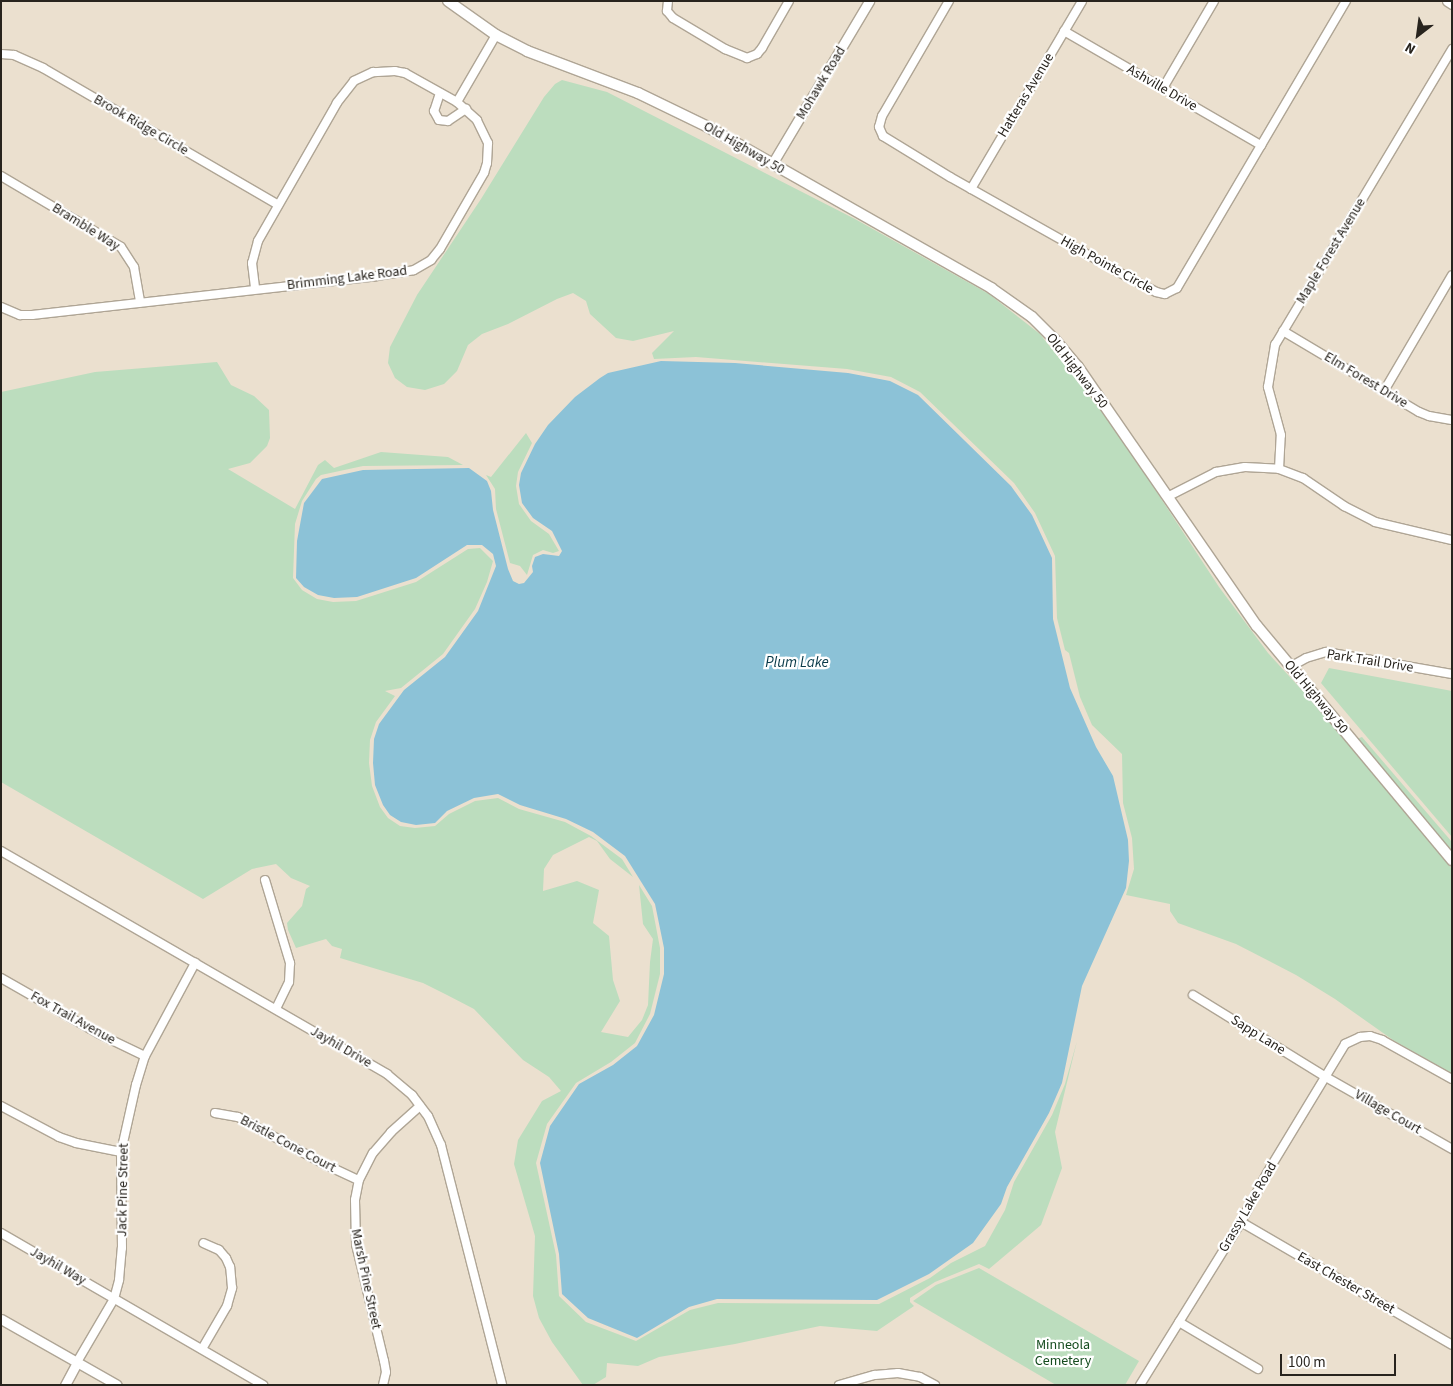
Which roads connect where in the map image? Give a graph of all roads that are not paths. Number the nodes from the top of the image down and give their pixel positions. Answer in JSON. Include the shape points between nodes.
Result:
{"nodes":[{"id":1,"x":448,"y":1,"type":"edge"},
{"id":2,"x":668,"y":1,"type":"edge"},
{"id":3,"x":789,"y":1,"type":"edge"},
{"id":4,"x":869,"y":1,"type":"edge"},
{"id":5,"x":949,"y":1,"type":"edge"},
{"id":6,"x":1082,"y":1,"type":"edge"},
{"id":7,"x":1214,"y":1,"type":"edge"},
{"id":8,"x":1346,"y":1,"type":"edge"},
{"id":9,"x":1447,"y":1,"type":"edge"},
{"id":10,"x":1452,"y":4,"type":"edge"},
{"id":11,"x":1064,"y":31,"type":"junction"},
{"id":12,"x":496,"y":35,"type":"junction"},
{"id":13,"x":1452,"y":49,"type":"edge"},
{"id":14,"x":1,"y":54,"type":"edge"},
{"id":15,"x":1163,"y":88,"type":"junction"},
{"id":16,"x":440,"y":93,"type":"junction"},
{"id":17,"x":458,"y":102,"type":"junction"},
{"id":18,"x":466,"y":109,"type":"junction"},
{"id":19,"x":1261,"y":145,"type":"junction"},
{"id":20,"x":772,"y":164,"type":"junction"},
{"id":21,"x":1,"y":176,"type":"edge"},
{"id":22,"x":970,"y":189,"type":"junction"},
{"id":23,"x":278,"y":205,"type":"junction"},
{"id":24,"x":1452,"y":275,"type":"edge"},
{"id":25,"x":255,"y":289,"type":"junction"},
{"id":26,"x":140,"y":302,"type":"junction"},
{"id":27,"x":1,"y":307,"type":"edge"},
{"id":28,"x":1283,"y":331,"type":"junction"},
{"id":29,"x":1384,"y":391,"type":"junction"},
{"id":30,"x":1452,"y":420,"type":"edge"},
{"id":31,"x":1279,"y":469,"type":"junction"},
{"id":32,"x":1167,"y":497,"type":"junction"},
{"id":33,"x":1452,"y":540,"type":"edge"},
{"id":34,"x":1290,"y":667,"type":"junction"},
{"id":35,"x":1452,"y":674,"type":"edge"},
{"id":36,"x":1,"y":851,"type":"edge"},
{"id":37,"x":1452,"y":860,"type":"edge"},
{"id":38,"x":265,"y":880,"type":"dead end"},
{"id":39,"x":195,"y":963,"type":"junction"},
{"id":40,"x":1,"y":978,"type":"edge"},
{"id":41,"x":1192,"y":994,"type":"dead end"},
{"id":42,"x":276,"y":1009,"type":"junction"},
{"id":43,"x":145,"y":1056,"type":"junction"},
{"id":44,"x":1324,"y":1076,"type":"junction"},
{"id":45,"x":1452,"y":1079,"type":"edge"},
{"id":46,"x":1,"y":1106,"type":"edge"},
{"id":47,"x":420,"y":1106,"type":"junction"},
{"id":48,"x":215,"y":1113,"type":"dead end"},
{"id":49,"x":1452,"y":1149,"type":"edge"},
{"id":50,"x":121,"y":1152,"type":"junction"},
{"id":51,"x":359,"y":1180,"type":"junction"},
{"id":52,"x":1241,"y":1222,"type":"junction"},
{"id":53,"x":1,"y":1233,"type":"edge"},
{"id":54,"x":203,"y":1243,"type":"dead end"},
{"id":55,"x":114,"y":1299,"type":"junction"},
{"id":56,"x":1,"y":1319,"type":"edge"},
{"id":57,"x":1180,"y":1322,"type":"junction"},
{"id":58,"x":1452,"y":1345,"type":"edge"},
{"id":59,"x":202,"y":1349,"type":"junction"},
{"id":60,"x":77,"y":1362,"type":"junction"},
{"id":61,"x":1258,"y":1369,"type":"dead end"},
{"id":62,"x":65,"y":1385,"type":"edge"},
{"id":63,"x":117,"y":1385,"type":"edge"},
{"id":64,"x":263,"y":1385,"type":"edge"},
{"id":65,"x":383,"y":1385,"type":"edge"},
{"id":66,"x":502,"y":1385,"type":"edge"},
{"id":67,"x":839,"y":1385,"type":"edge"},
{"id":68,"x":935,"y":1385,"type":"edge"},
{"id":69,"x":1140,"y":1385,"type":"edge"}],
"edges":[{"from":1,"to":12,"type":"main road","name":"Old Highway 50"},
{"from":2,"to":3,"type":"street","via":[[667,11],[673,18],[725,49],[747,58],[762,48]]},
{"from":4,"to":20,"type":"street","name":"Mohawk Road"},
{"from":5,"to":22,"type":"street","name":"High Pointe Circle","via":[[882,116],[879,127],[883,136],[893,144]]},
{"from":6,"to":11,"type":"street","name":"Hatteras Avenue"},
{"from":7,"to":15,"type":"street"},
{"from":8,"to":19,"type":"street","name":"High Pointe Circle"},
{"from":9,"to":10,"type":"street"},
{"from":11,"to":15,"type":"street","name":"Ashville Drive"},
{"from":11,"to":22,"type":"street","name":"Hatteras Avenue"},
{"from":12,"to":17,"type":"street"},
{"from":12,"to":20,"type":"main road","name":"Old Highway 50","via":[[669,107]]},
{"from":13,"to":28,"type":"street","name":"Maple Forest Avenue"},
{"from":14,"to":23,"type":"street","name":"Brook Ridge Circle","via":[[14,55],[43,68]]},
{"from":15,"to":19,"type":"street","name":"Ashville Drive"},
{"from":16,"to":17,"type":"street","name":"Brimming Lake Road"},
{"from":16,"to":18,"type":"street","via":[[434,111],[439,120],[448,121]]},
{"from":16,"to":23,"type":"street","name":"Brimming Lake Road","via":[[395,71],[373,72],[354,81],[337,102]]},
{"from":17,"to":18,"type":"street","name":"Brimming Lake Road"},
{"from":18,"to":25,"type":"street","name":"Brimming Lake Road","via":[[486,135],[487,163],[431,260],[410,272]]},
{"from":19,"to":22,"type":"street","name":"High Pointe Circle","via":[[1177,288],[1168,294],[1145,287]]},
{"from":20,"to":32,"type":"main road","name":"Old Highway 50","via":[[991,288],[1032,317],[1078,368]]},
{"from":21,"to":26,"type":"street","name":"Bramble Way","via":[[121,247],[134,267]]},
{"from":23,"to":25,"type":"street","name":"Brimming Lake Road","via":[[253,255]]},
{"from":24,"to":29,"type":"street"},
{"from":25,"to":26,"type":"street","name":"Brimming Lake Road"},
{"from":26,"to":27,"type":"street","name":"Brimming Lake Road","via":[[32,315],[20,315]]},
{"from":28,"to":29,"type":"street","name":"Elm Forest Drive"},
{"from":28,"to":31,"type":"street","name":"Maple Forest Avenue","via":[[1272,355],[1268,381],[1281,435]]},
{"from":29,"to":30,"type":"street","name":"Elm Forest Drive","via":[[1419,412]]},
{"from":31,"to":32,"type":"street","via":[[1245,467],[1216,472]]},
{"from":31,"to":33,"type":"street","via":[[1303,478],[1344,506],[1375,522]]},
{"from":32,"to":34,"type":"main road","name":"Old Highway 50","via":[[1229,588]]},
{"from":34,"to":35,"type":"street","name":"Park Trail Drive","via":[[1326,652]]},
{"from":34,"to":37,"type":"main road","name":"Old Highway 50"},
{"from":36,"to":39,"type":"street","name":"Jayhil Drive"},
{"from":38,"to":42,"type":"street","via":[[290,962],[289,982]]},
{"from":39,"to":42,"type":"street","name":"Jayhil Drive"},
{"from":39,"to":43,"type":"street","name":"Jack Pine Street"},
{"from":40,"to":43,"type":"street","name":"Fox Trail Avenue"},
{"from":41,"to":44,"type":"street","name":"Sapp Lane"},
{"from":42,"to":47,"type":"street","name":"Jayhil Drive","via":[[387,1074]]},
{"from":43,"to":50,"type":"street","name":"Jack Pine Street","via":[[126,1120]]},
{"from":44,"to":45,"type":"street","name":"Grassy Lake Road","via":[[1349,1041],[1370,1036]]},
{"from":44,"to":49,"type":"street","name":"Village Court"},
{"from":44,"to":52,"type":"street","name":"Grassy Lake Road"},
{"from":46,"to":50,"type":"street","via":[[58,1137]]},
{"from":47,"to":51,"type":"street","name":"Marsh Pine Street","via":[[382,1142]]},
{"from":47,"to":66,"type":"street","name":"Jayhil Drive","via":[[441,1144]]},
{"from":48,"to":51,"type":"street","name":"Bristle Cone Court","via":[[238,1117]]},
{"from":50,"to":55,"type":"street","name":"Jack Pine Street","via":[[122,1248]]},
{"from":51,"to":65,"type":"street","name":"Marsh Pine Street","via":[[354,1212],[356,1244],[384,1361]]},
{"from":52,"to":57,"type":"street","name":"Grassy Lake Road"},
{"from":52,"to":58,"type":"street","name":"East Chester Street"},
{"from":53,"to":55,"type":"street","name":"Jayhil Way"},
{"from":54,"to":59,"type":"street","via":[[219,1250],[226,1258],[232,1288],[227,1306]]},
{"from":55,"to":59,"type":"street"},
{"from":55,"to":60,"type":"street","name":"Jack Pine Street"},
{"from":56,"to":60,"type":"street"},
{"from":57,"to":61,"type":"street"},
{"from":57,"to":69,"type":"street","name":"Grassy Lake Road"},
{"from":59,"to":64,"type":"street"},
{"from":60,"to":62,"type":"street"},
{"from":60,"to":63,"type":"street"},
{"from":67,"to":68,"type":"street","via":[[874,1375],[898,1373],[920,1377]]}]}
